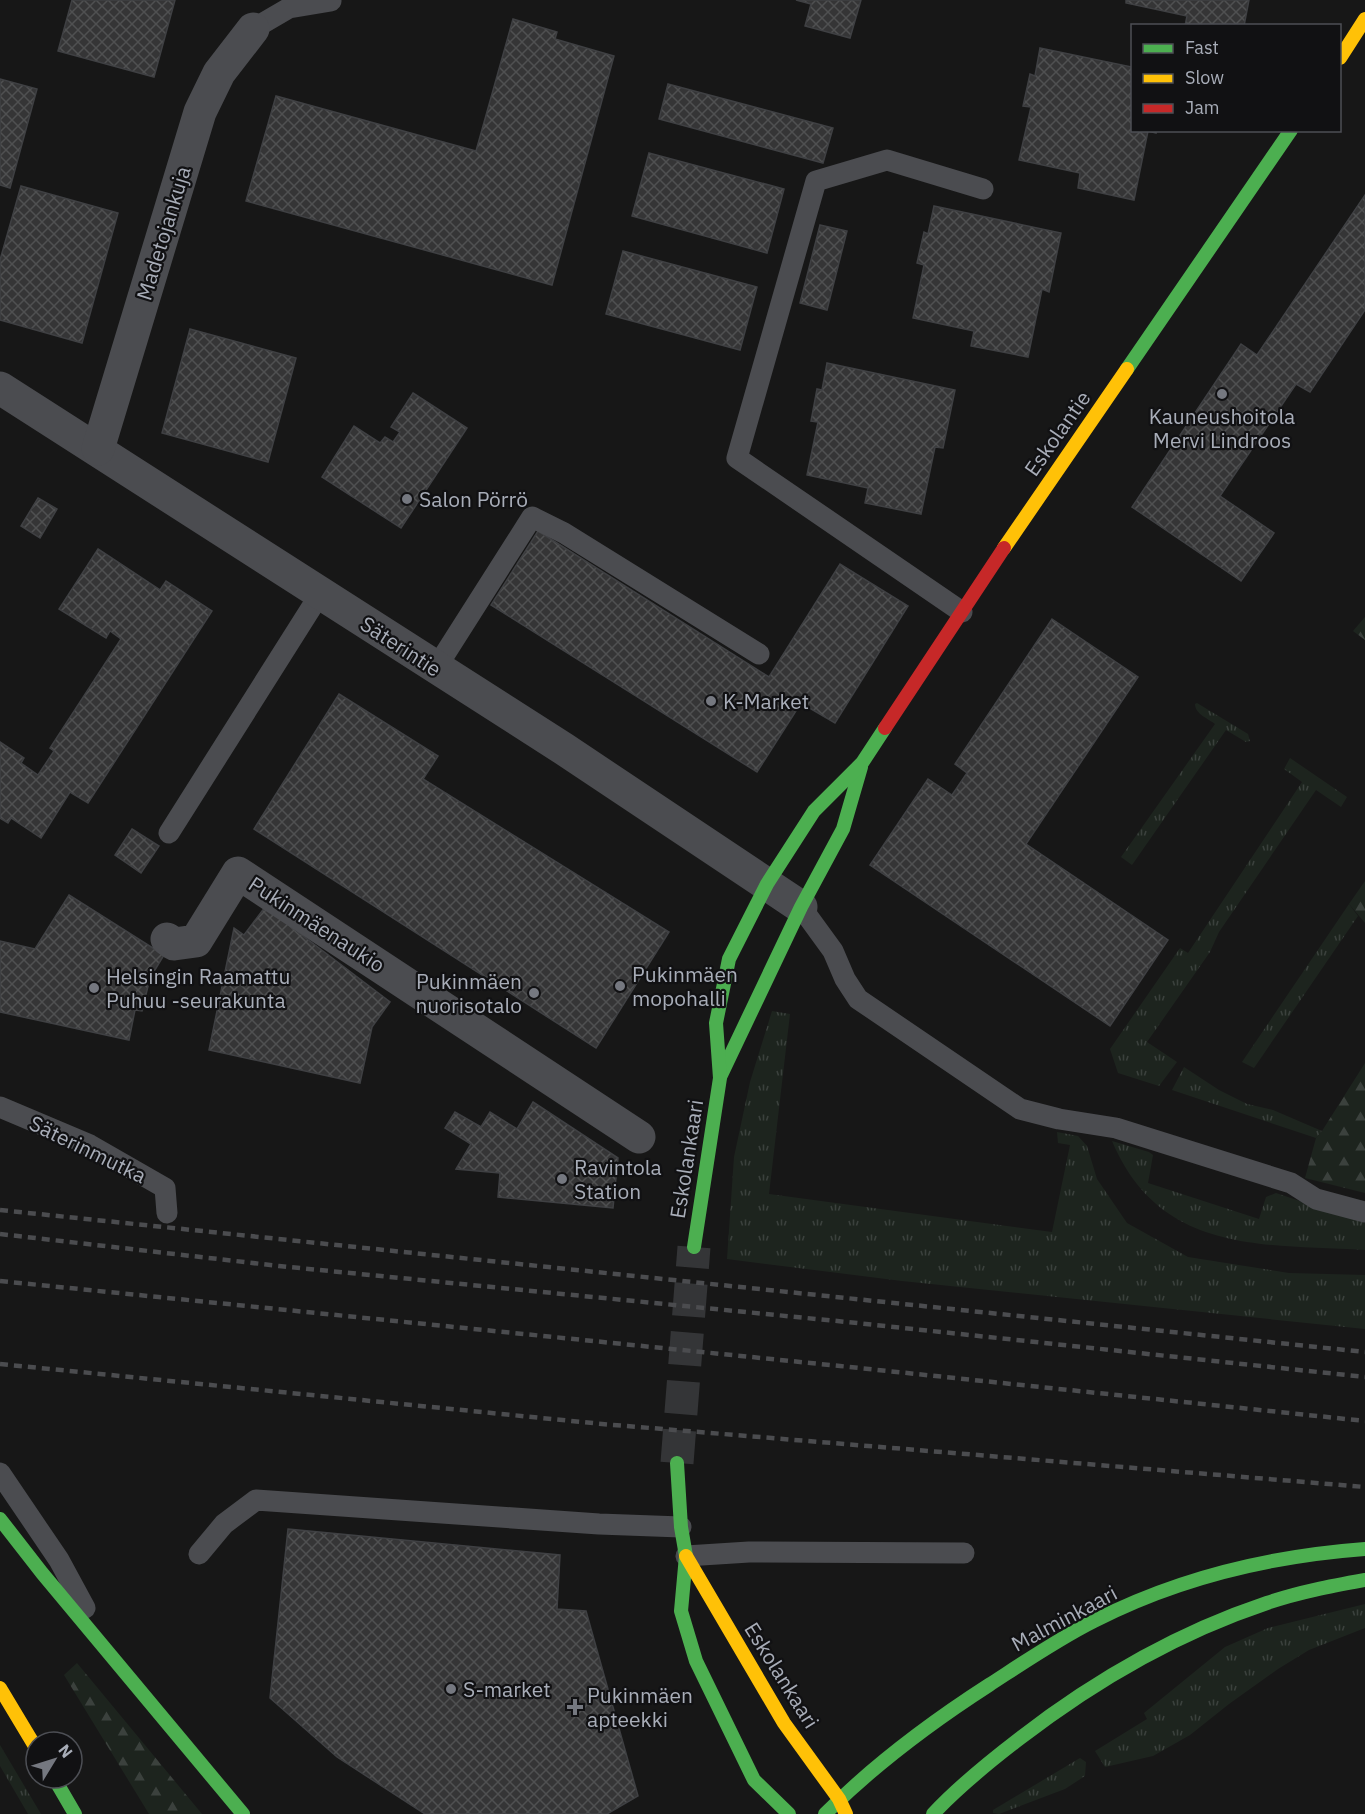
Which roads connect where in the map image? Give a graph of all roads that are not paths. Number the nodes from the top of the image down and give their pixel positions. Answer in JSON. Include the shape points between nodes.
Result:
{"nodes":[{"id":1,"x":331,"y":1,"type":"edge"},
{"id":2,"x":290,"y":4,"type":"edge"},
{"id":3,"x":1365,"y":19,"type":"edge"},
{"id":4,"x":253,"y":29,"type":"joint"},
{"id":5,"x":1341,"y":56,"type":"edge"},
{"id":6,"x":1290,"y":132,"type":"edge"},
{"id":7,"x":983,"y":189,"type":"dead end"},
{"id":8,"x":0,"y":388,"type":"edge"},
{"id":9,"x":98,"y":449,"type":"junction"},
{"id":10,"x":320,"y":594,"type":"junction"},
{"id":11,"x":962,"y":612,"type":"junction"},
{"id":12,"x":759,"y":654,"type":"dead end"},
{"id":13,"x":436,"y":668,"type":"junction"},
{"id":14,"x":862,"y":763,"type":"junction"},
{"id":15,"x":169,"y":833,"type":"dead end"},
{"id":16,"x":767,"y":884,"type":"junction"},
{"id":17,"x":801,"y":907,"type":"junction"},
{"id":18,"x":167,"y":939,"type":"dead end"},
{"id":19,"x":720,"y":1078,"type":"junction"},
{"id":20,"x":0,"y":1107,"type":"edge"},
{"id":21,"x":639,"y":1137,"type":"dead end"},
{"id":22,"x":167,"y":1207,"type":"dead end"},
{"id":23,"x":1365,"y":1212,"type":"edge"},
{"id":24,"x":694,"y":1247,"type":"tunnel mouth"},
{"id":25,"x":678,"y":1463,"type":"tunnel mouth"},
{"id":26,"x":0,"y":1473,"type":"edge"},
{"id":27,"x":0,"y":1520,"type":"edge"},
{"id":28,"x":681,"y":1527,"type":"junction"},
{"id":29,"x":1365,"y":1549,"type":"edge"},
{"id":30,"x":964,"y":1553,"type":"dead end"},
{"id":31,"x":199,"y":1554,"type":"dead end"},
{"id":32,"x":686,"y":1556,"type":"junction"},
{"id":33,"x":1365,"y":1580,"type":"edge"},
{"id":34,"x":112,"y":1656,"type":"junction"},
{"id":35,"x":0,"y":1688,"type":"edge"},
{"id":36,"x":25,"y":1730,"type":"edge"},
{"id":37,"x":61,"y":1790,"type":"edge"},
{"id":38,"x":839,"y":1799,"type":"junction"},
{"id":39,"x":75,"y":1814,"type":"edge"},
{"id":40,"x":243,"y":1814,"type":"edge"},
{"id":41,"x":789,"y":1814,"type":"edge"},
{"id":42,"x":825,"y":1814,"type":"edge"},
{"id":43,"x":846,"y":1814,"type":"edge"},
{"id":44,"x":933,"y":1814,"type":"edge"}],
"edges":[{"from":1,"to":2,"type":"lane"},
{"from":2,"to":4,"type":"lane"},
{"from":3,"to":5,"type":"main road"},
{"from":4,"to":9,"type":"street","name":"Madetojankuja","via":[[219,73],[200,112]]},
{"from":6,"to":11,"type":"main road","name":"Eskolantie"},
{"from":7,"to":11,"type":"lane","via":[[887,160],[816,181],[737,458]]},
{"from":8,"to":9,"type":"street","name":"Säterintie"},
{"from":9,"to":10,"type":"street","name":"Säterintie"},
{"from":10,"to":13,"type":"street","name":"Säterintie"},
{"from":10,"to":15,"type":"lane"},
{"from":11,"to":14,"type":"main road","name":"Eskolantie"},
{"from":12,"to":13,"type":"lane","via":[[532,517]]},
{"from":13,"to":16,"type":"street","name":"Säterintie"},
{"from":14,"to":16,"type":"main road","name":"Eskolantie","via":[[814,811]]},
{"from":14,"to":17,"type":"main road","name":"Eskolantie","via":[[843,829]]},
{"from":16,"to":17,"type":"street","name":"Säterintie"},
{"from":16,"to":19,"type":"main road","name":"Eskolankaari","via":[[729,959],[716,1023]]},
{"from":17,"to":19,"type":"main road","name":"Eskolankaari"},
{"from":17,"to":23,"type":"lane","via":[[833,951],[858,999],[1020,1109],[1116,1128],[1291,1182],[1316,1199]]},
{"from":18,"to":21,"type":"street","name":"Pukinmäenaukio","via":[[174,944],[196,941],[238,873]]},
{"from":19,"to":24,"type":"main road","name":"Eskolankaari"},
{"from":20,"to":22,"type":"lane","name":"Säterinmutka","via":[[90,1145],[165,1188]]},
{"from":25,"to":28,"type":"main road","name":"Eskolankaari"},
{"from":26,"to":34,"type":"lane","via":[[59,1560]]},
{"from":27,"to":34,"type":"main road"},
{"from":28,"to":31,"type":"lane","via":[[256,1500],[224,1524]]},
{"from":28,"to":32,"type":"main road","name":"Eskolankaari"},
{"from":29,"to":38,"type":"main road","name":"Malminkaari","via":[[1273,1561],[1205,1576],[1110,1613],[1031,1657],[934,1720]]},
{"from":30,"to":32,"type":"lane","via":[[749,1552]]},
{"from":32,"to":38,"type":"main road","name":"Eskolankaari","via":[[784,1723]]},
{"from":32,"to":41,"type":"main road","name":"Eskolankaari","via":[[681,1611],[696,1661],[754,1780]]},
{"from":33,"to":44,"type":"main road","via":[[1281,1598],[1240,1612],[1105,1678],[1032,1728],[955,1790]]},
{"from":34,"to":40,"type":"main road"},
{"from":35,"to":36,"type":"main road"},
{"from":37,"to":39,"type":"main road"},
{"from":38,"to":42,"type":"main road","name":"Malminkaari"},
{"from":38,"to":43,"type":"main road","name":"Eskolankaari"}]}
